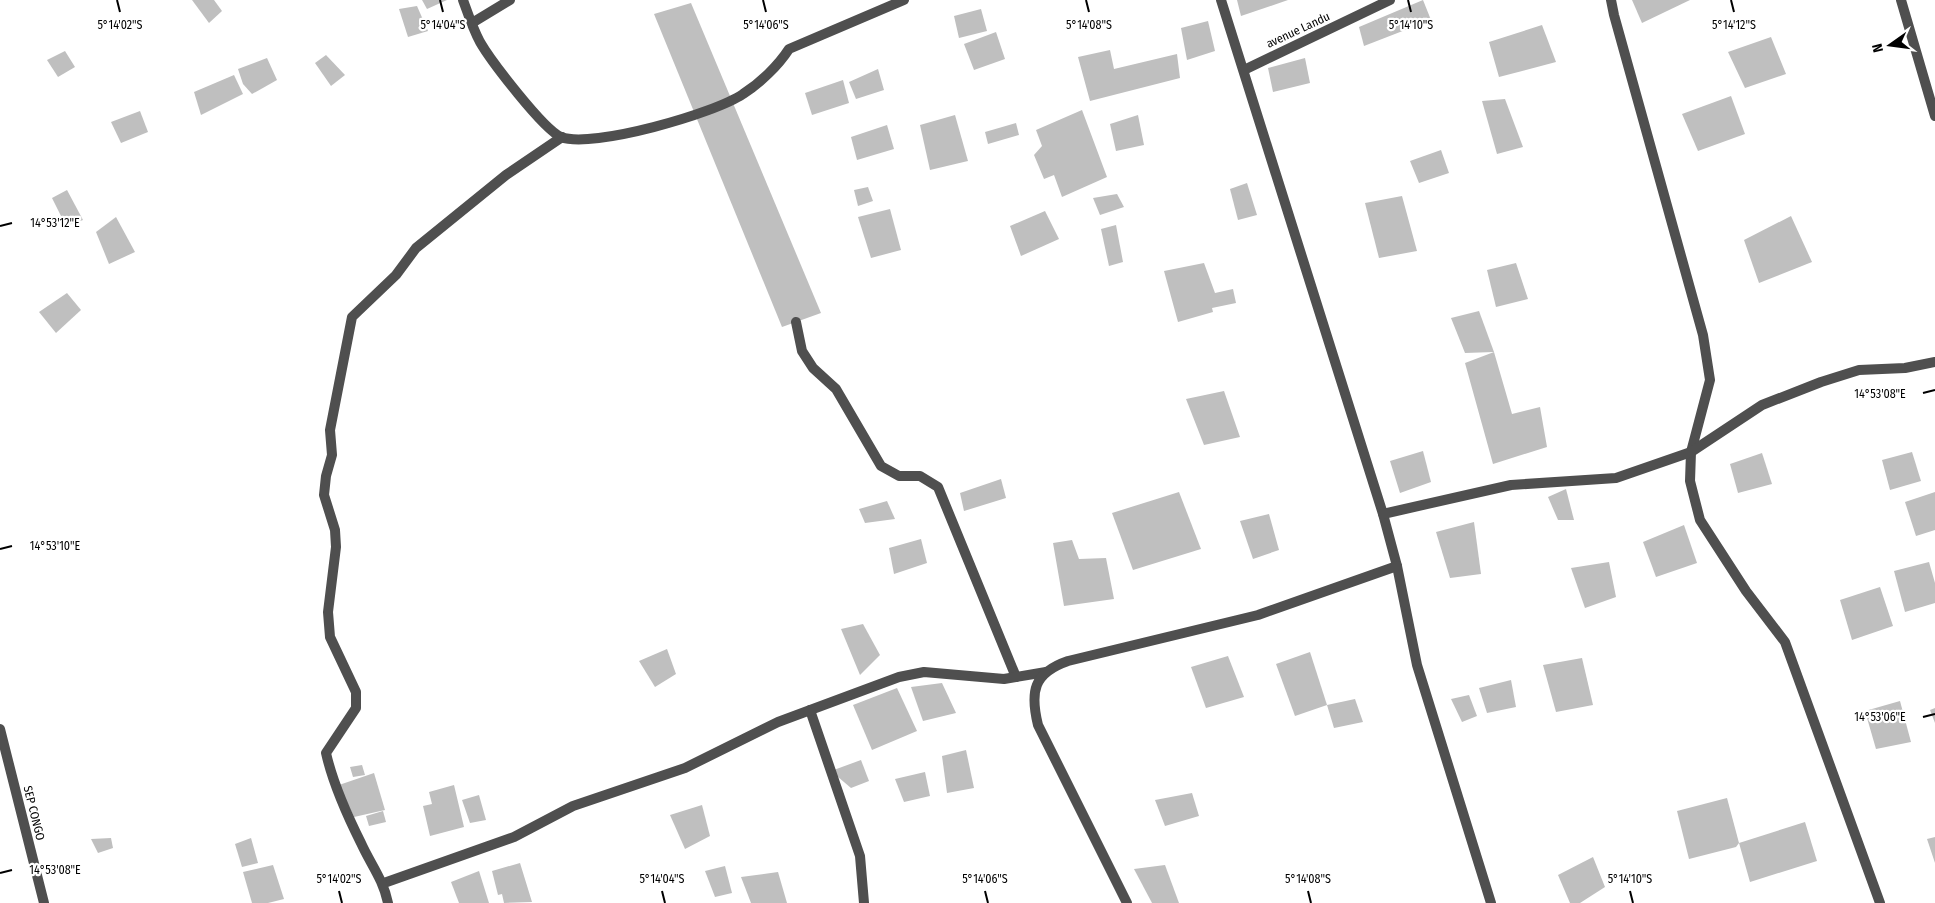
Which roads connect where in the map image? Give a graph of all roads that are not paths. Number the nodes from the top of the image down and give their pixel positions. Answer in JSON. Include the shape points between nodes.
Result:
{"nodes":[{"id":1,"x":463,"y":0,"type":"edge"},
{"id":2,"x":510,"y":0,"type":"edge"},
{"id":3,"x":904,"y":0,"type":"edge"},
{"id":4,"x":1221,"y":0,"type":"edge"},
{"id":5,"x":1390,"y":0,"type":"edge"},
{"id":6,"x":1611,"y":0,"type":"edge"},
{"id":7,"x":1901,"y":0,"type":"edge"},
{"id":8,"x":472,"y":23,"type":"junction"},
{"id":9,"x":1244,"y":70,"type":"junction"},
{"id":10,"x":1935,"y":116,"type":"edge"},
{"id":11,"x":562,"y":137,"type":"junction"},
{"id":12,"x":796,"y":322,"type":"dead end"},
{"id":13,"x":1935,"y":362,"type":"edge"},
{"id":14,"x":1691,"y":452,"type":"junction"},
{"id":15,"x":1383,"y":514,"type":"junction"},
{"id":16,"x":1397,"y":566,"type":"junction"},
{"id":17,"x":1046,"y":672,"type":"junction"},
{"id":18,"x":1016,"y":677,"type":"junction"},
{"id":19,"x":810,"y":710,"type":"junction"},
{"id":20,"x":0,"y":729,"type":"edge"},
{"id":21,"x":384,"y":883,"type":"junction"},
{"id":22,"x":44,"y":903,"type":"edge"},
{"id":23,"x":388,"y":903,"type":"edge"},
{"id":24,"x":864,"y":903,"type":"edge"},
{"id":25,"x":1127,"y":903,"type":"edge"},
{"id":26,"x":1492,"y":903,"type":"edge"},
{"id":27,"x":1880,"y":903,"type":"edge"}],
"edges":[{"from":1,"to":8,"type":"street"},
{"from":2,"to":8,"type":"street"},
{"from":3,"to":11,"type":"street","via":[[789,49],[782,60],[749,90],[718,108],[622,135]]},
{"from":4,"to":9,"type":"street"},
{"from":5,"to":9,"type":"street","name":"avenue Landu"},
{"from":6,"to":14,"type":"street","via":[[1703,335],[1710,380]]},
{"from":7,"to":10,"type":"street"},
{"from":8,"to":11,"type":"street","via":[[480,42],[499,69],[546,126]]},
{"from":9,"to":15,"type":"street"},
{"from":11,"to":21,"type":"street","via":[[506,175],[416,248],[396,275],[352,317],[330,430],[332,455],[324,495],[335,530],[336,547],[328,612],[330,637],[356,692],[356,708],[326,753],[332,780],[361,844]]},
{"from":12,"to":18,"type":"street","via":[[802,351],[813,368],[836,389],[881,466],[899,476],[920,476],[938,487]]},
{"from":13,"to":14,"type":"street","via":[[1905,368],[1859,370],[1821,382],[1762,405]]},
{"from":14,"to":15,"type":"street","via":[[1616,478],[1511,484]]},
{"from":14,"to":27,"type":"street","via":[[1690,481],[1700,520],[1784,642]]},
{"from":15,"to":16,"type":"street"},
{"from":16,"to":17,"type":"street","via":[[1258,615],[1068,662]]},
{"from":16,"to":26,"type":"street","via":[[1416,665]]},
{"from":17,"to":18,"type":"street"},
{"from":17,"to":25,"type":"street","via":[[1034,691],[1033,706],[1038,725]]},
{"from":18,"to":19,"type":"street","via":[[980,678],[924,672],[862,689]]},
{"from":19,"to":21,"type":"street","via":[[778,722],[685,768],[573,806],[514,837]]},
{"from":19,"to":24,"type":"street","via":[[860,856]]},
{"from":20,"to":22,"type":"street","name":"SEP CONGO"},
{"from":21,"to":23,"type":"street"}]}
